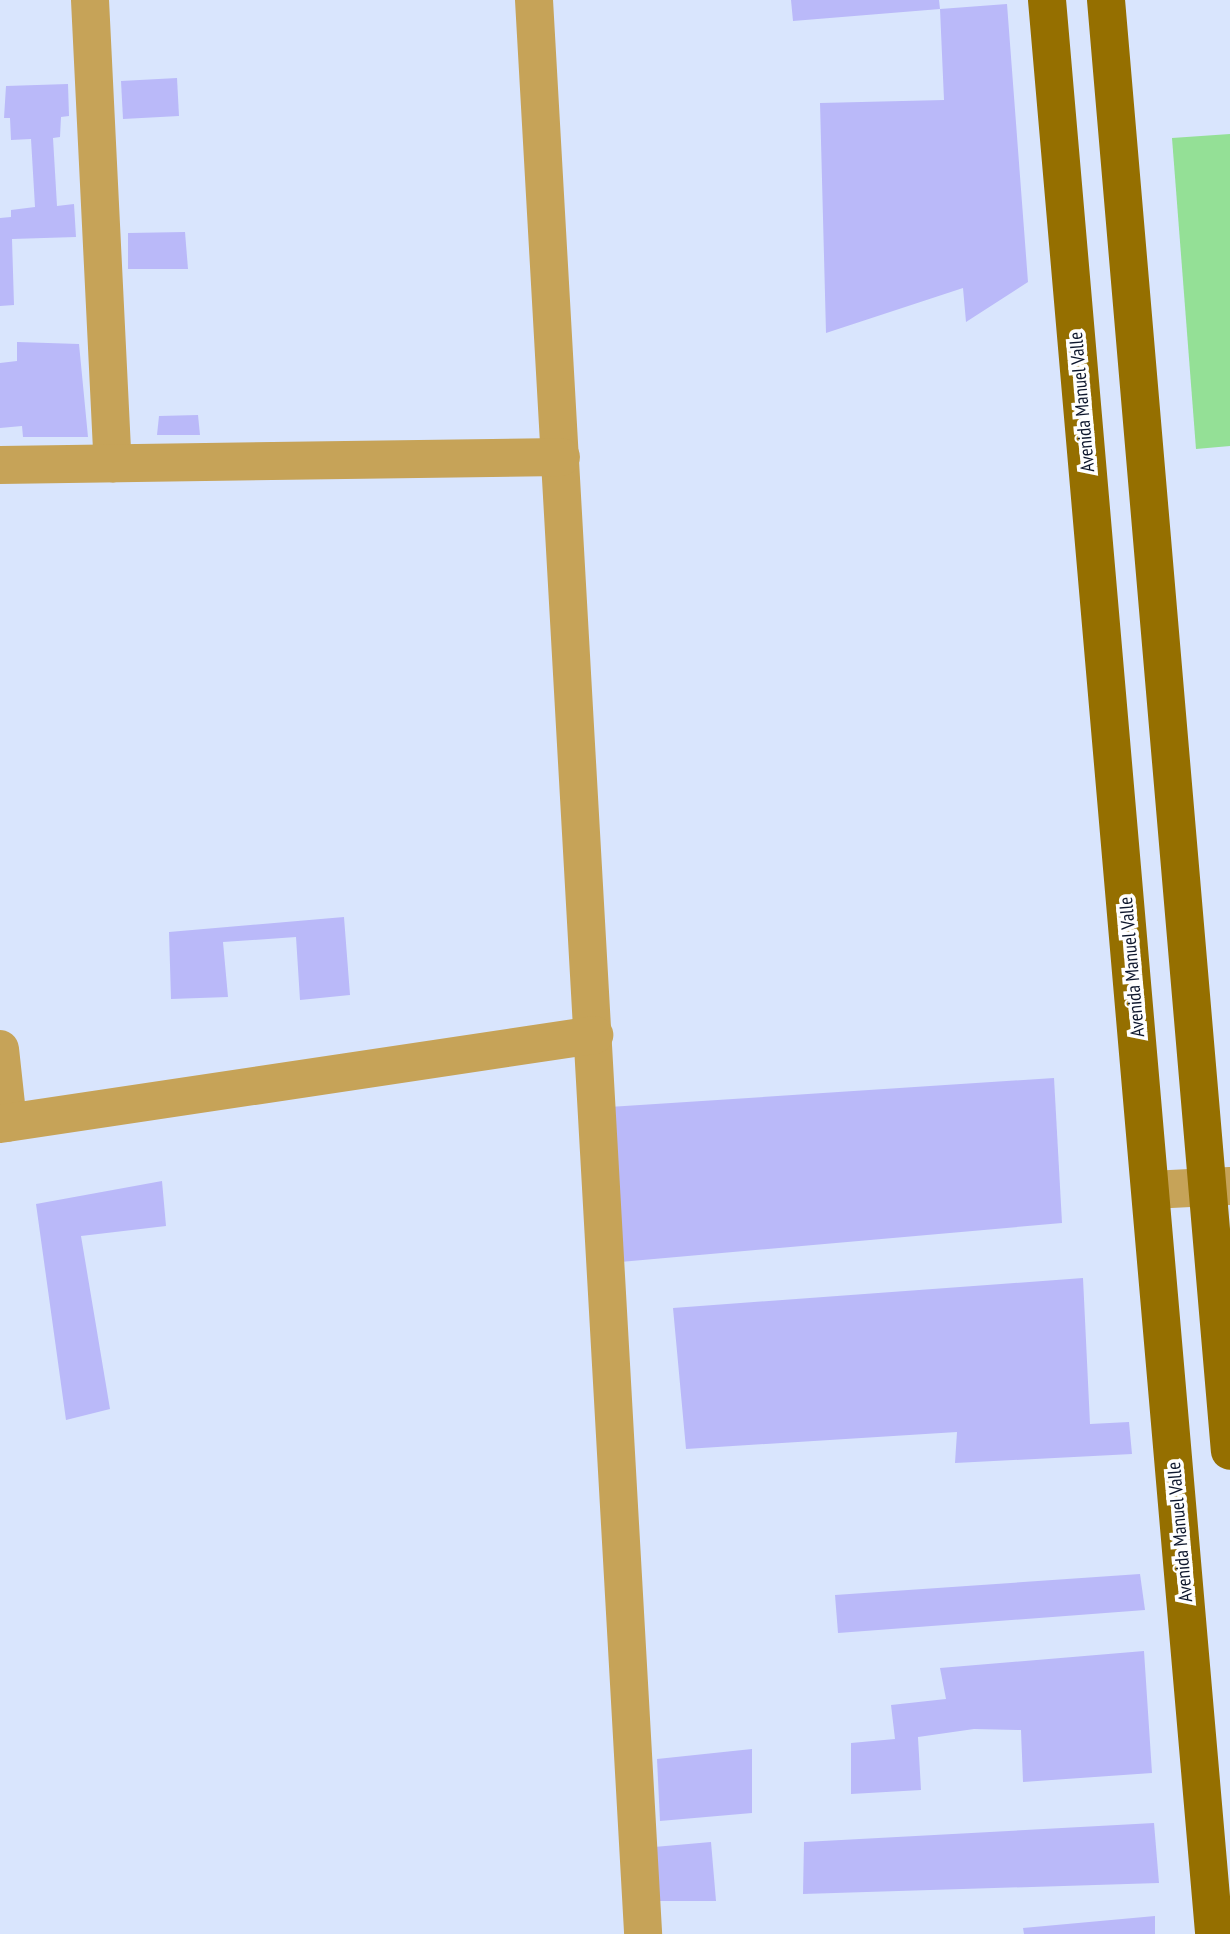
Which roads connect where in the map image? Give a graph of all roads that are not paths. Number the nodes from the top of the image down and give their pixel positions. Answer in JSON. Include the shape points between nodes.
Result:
{"nodes":[{"id":1,"x":90,"y":0,"type":"edge"},
{"id":2,"x":534,"y":0,"type":"edge"},
{"id":3,"x":1047,"y":0,"type":"edge"},
{"id":4,"x":1106,"y":0,"type":"edge"},
{"id":5,"x":561,"y":457,"type":"junction"},
{"id":6,"x":113,"y":463,"type":"junction"},
{"id":7,"x":0,"y":465,"type":"edge"},
{"id":8,"x":594,"y":1035,"type":"junction"},
{"id":9,"x":0,"y":1049,"type":"edge"},
{"id":10,"x":4,"y":1123,"type":"edge"},
{"id":11,"x":1219,"y":1187,"type":"edge"},
{"id":12,"x":1152,"y":1190,"type":"junction"},
{"id":13,"x":1230,"y":1451,"type":"edge"},
{"id":14,"x":643,"y":1934,"type":"edge"},
{"id":15,"x":1214,"y":1934,"type":"edge"}],
"edges":[{"from":1,"to":6,"type":"street"},
{"from":2,"to":5,"type":"street"},
{"from":3,"to":12,"type":"main road","name":"Avenida Manuel Valle"},
{"from":4,"to":11,"type":"main road"},
{"from":5,"to":6,"type":"street"},
{"from":5,"to":8,"type":"street"},
{"from":6,"to":7,"type":"street"},
{"from":8,"to":10,"type":"street"},
{"from":8,"to":14,"type":"street"},
{"from":9,"to":10,"type":"street"},
{"from":11,"to":12,"type":"street"},
{"from":11,"to":13,"type":"main road"},
{"from":12,"to":15,"type":"main road","name":"Avenida Manuel Valle"}]}
